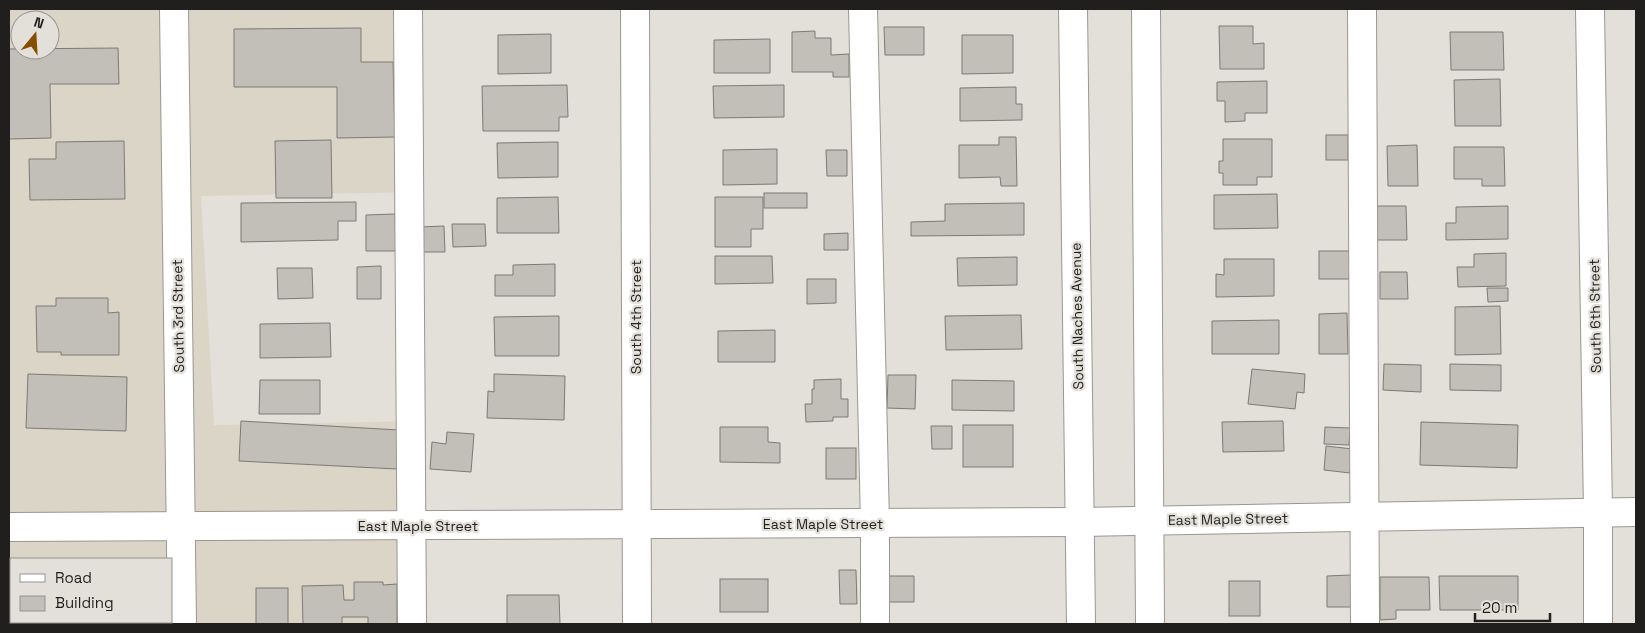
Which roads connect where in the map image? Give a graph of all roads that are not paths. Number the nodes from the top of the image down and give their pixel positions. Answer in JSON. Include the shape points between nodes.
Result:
{"nodes":[{"id":1,"x":174,"y":9,"type":"edge"},
{"id":2,"x":408,"y":9,"type":"edge"},
{"id":3,"x":635,"y":9,"type":"edge"},
{"id":4,"x":864,"y":9,"type":"edge"},
{"id":5,"x":1073,"y":9,"type":"edge"},
{"id":6,"x":1146,"y":9,"type":"edge"},
{"id":7,"x":1362,"y":9,"type":"edge"},
{"id":8,"x":1590,"y":9,"type":"edge"},
{"id":9,"x":1598,"y":512,"type":"junction"},
{"id":10,"x":1636,"y":512,"type":"edge"},
{"id":11,"x":1364,"y":516,"type":"junction"},
{"id":12,"x":1150,"y":520,"type":"junction"},
{"id":13,"x":1080,"y":522,"type":"junction"},
{"id":14,"x":875,"y":523,"type":"junction"},
{"id":15,"x":637,"y":525,"type":"junction"},
{"id":16,"x":411,"y":526,"type":"junction"},
{"id":17,"x":9,"y":527,"type":"edge"},
{"id":18,"x":181,"y":527,"type":"junction"},
{"id":19,"x":182,"y":624,"type":"edge"},
{"id":20,"x":412,"y":624,"type":"edge"},
{"id":21,"x":638,"y":624,"type":"edge"},
{"id":22,"x":875,"y":624,"type":"edge"},
{"id":23,"x":1081,"y":624,"type":"edge"},
{"id":24,"x":1150,"y":624,"type":"edge"},
{"id":25,"x":1366,"y":624,"type":"edge"},
{"id":26,"x":1598,"y":624,"type":"edge"}],
"edges":[{"from":1,"to":18,"type":"street","name":"South 3rd Street"},
{"from":2,"to":16,"type":"street"},
{"from":3,"to":15,"type":"street","name":"South 4th Street"},
{"from":4,"to":14,"type":"street"},
{"from":5,"to":13,"type":"street","name":"South Naches Avenue"},
{"from":6,"to":12,"type":"street"},
{"from":7,"to":11,"type":"street"},
{"from":8,"to":9,"type":"street","name":"South 6th Street"},
{"from":9,"to":10,"type":"street","name":"East Maple Street"},
{"from":9,"to":11,"type":"street","name":"East Maple Street"},
{"from":9,"to":26,"type":"street","name":"South 6th Street"},
{"from":11,"to":12,"type":"street","name":"East Maple Street"},
{"from":11,"to":25,"type":"street"},
{"from":12,"to":13,"type":"street","name":"East Maple Street"},
{"from":12,"to":24,"type":"street"},
{"from":13,"to":14,"type":"street","name":"East Maple Street"},
{"from":13,"to":23,"type":"street","name":"South Naches Avenue"},
{"from":14,"to":15,"type":"street","name":"East Maple Street"},
{"from":14,"to":22,"type":"street"},
{"from":15,"to":16,"type":"street","name":"East Maple Street"},
{"from":15,"to":21,"type":"street","name":"South 4th Street"},
{"from":16,"to":18,"type":"street","name":"East Maple Street"},
{"from":16,"to":20,"type":"street"},
{"from":17,"to":18,"type":"street","name":"East Maple Street"},
{"from":18,"to":19,"type":"street","name":"South 3rd Street"}]}
